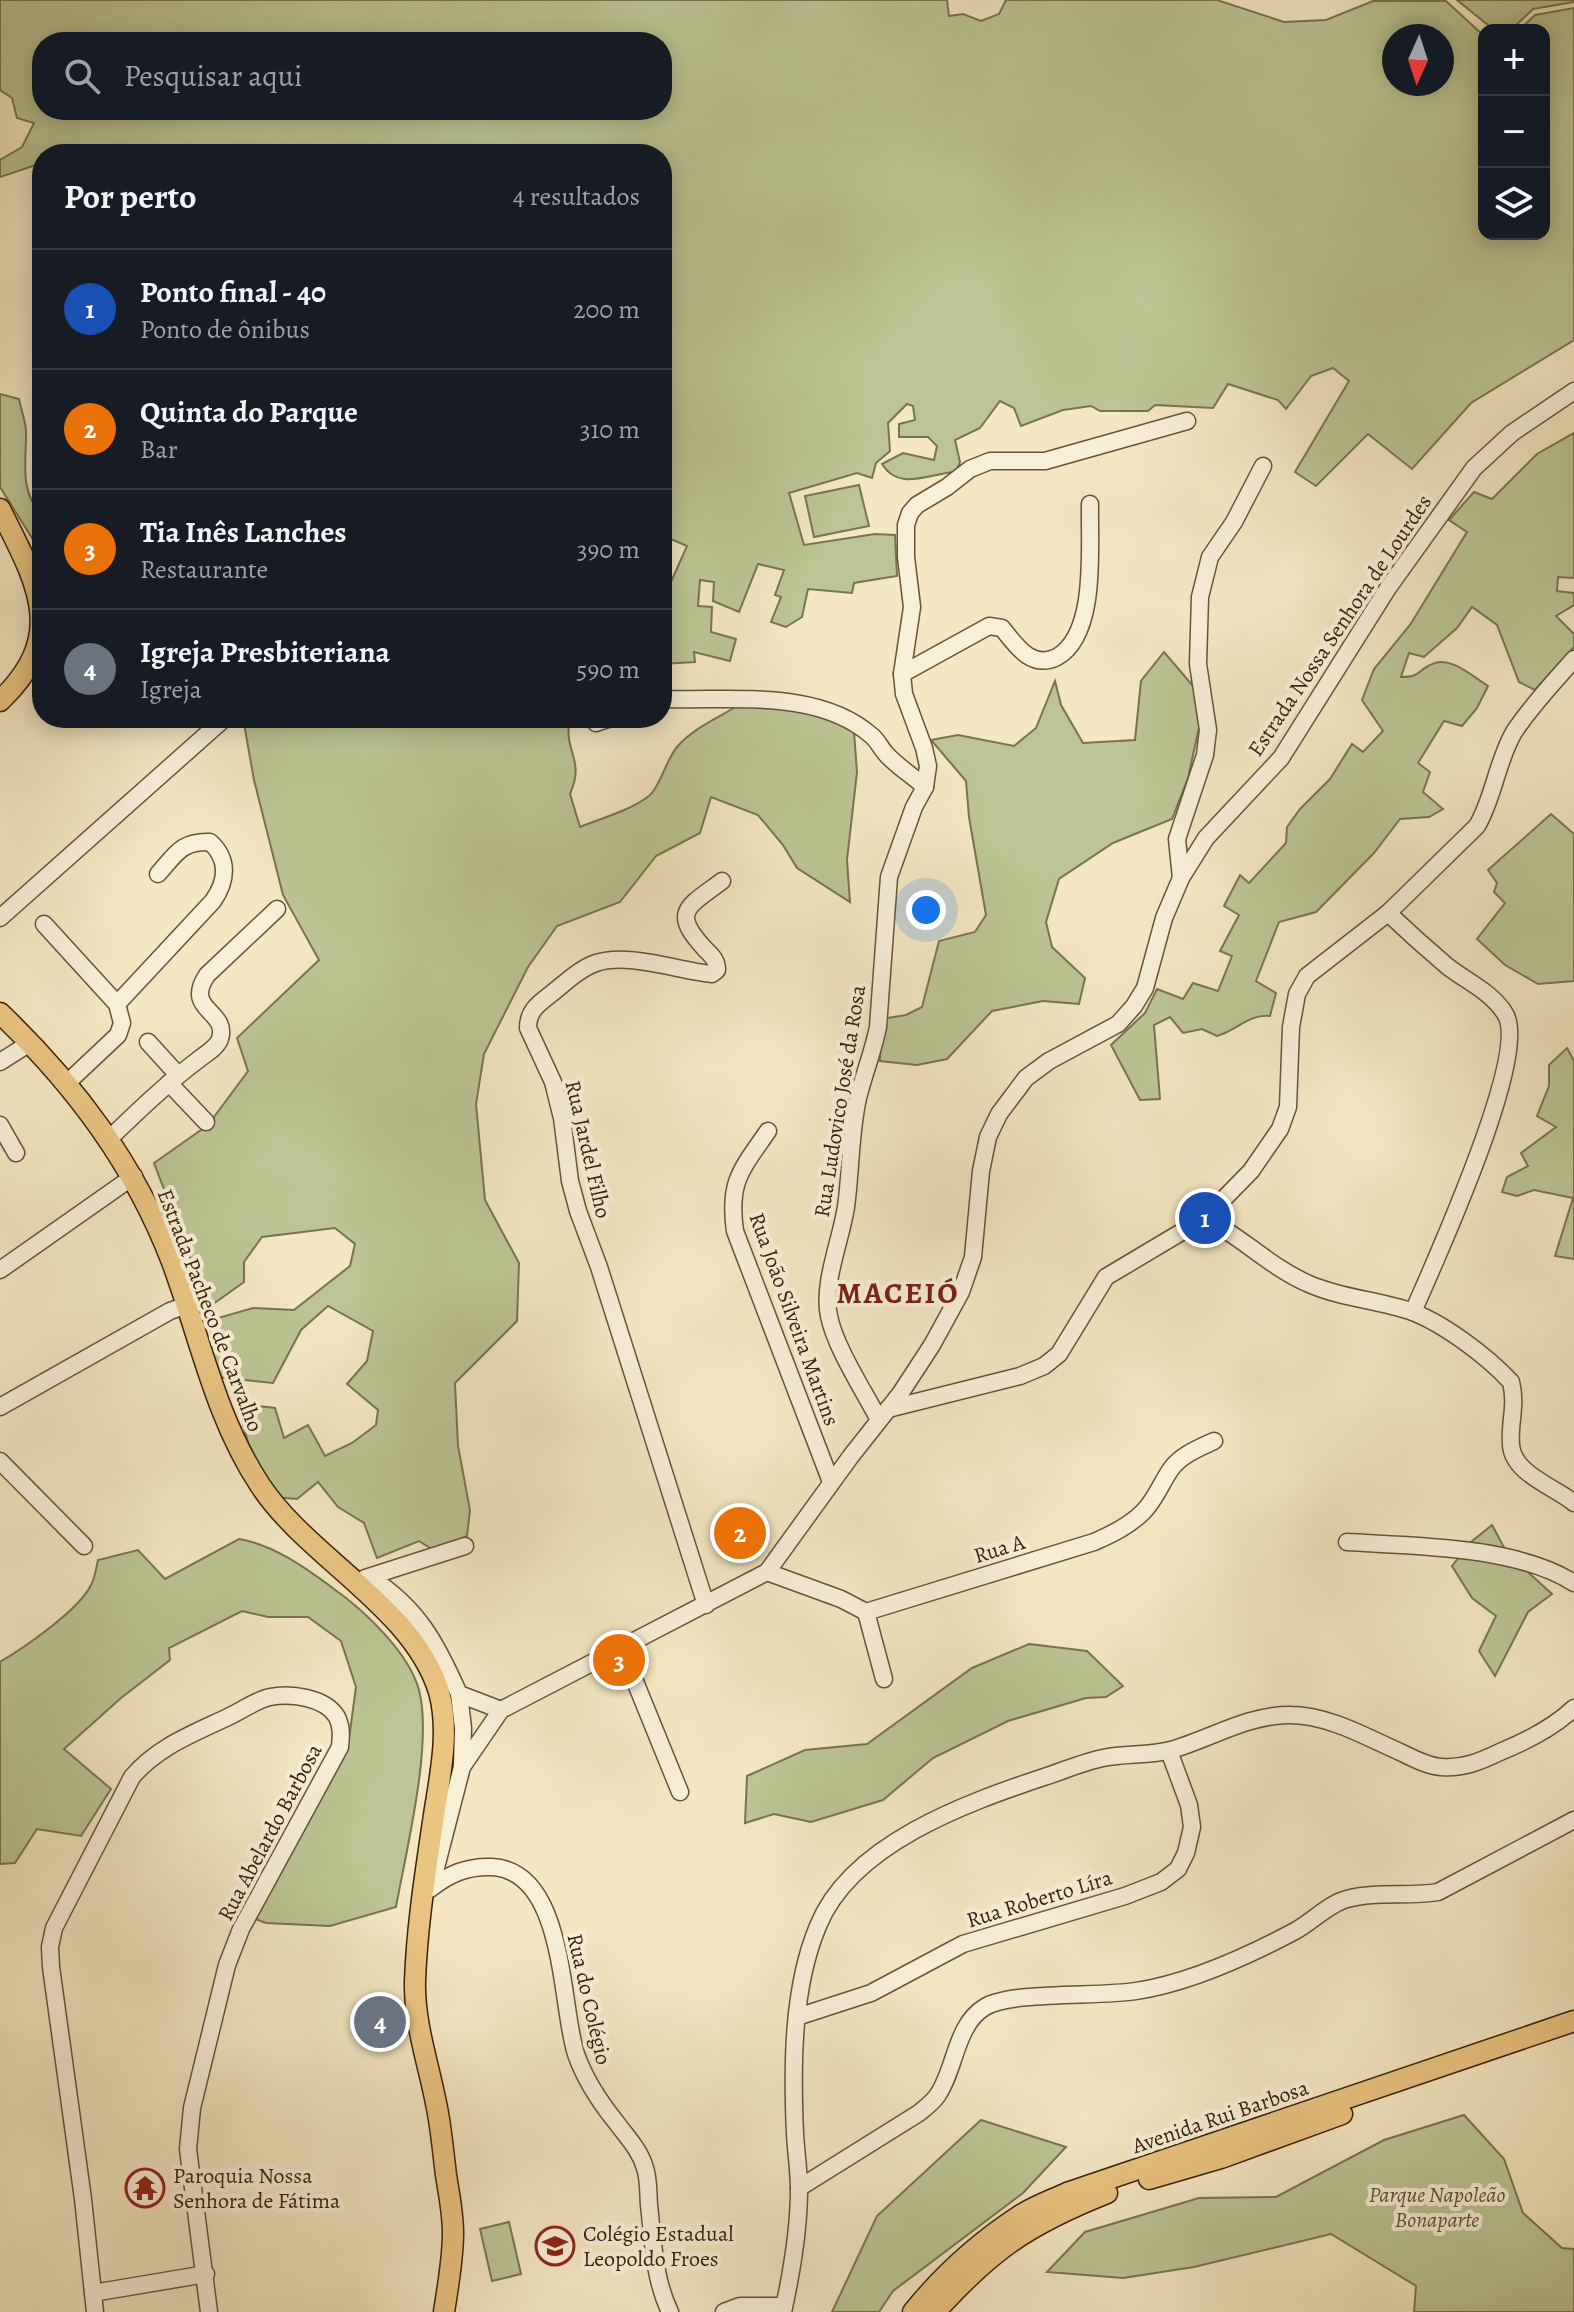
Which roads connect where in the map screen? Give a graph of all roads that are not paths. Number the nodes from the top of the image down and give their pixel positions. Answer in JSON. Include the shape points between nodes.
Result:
{"nodes":[{"id":1,"x":1574,"y":391,"type":"edge"},
{"id":2,"x":1187,"y":421,"type":"dead end"},
{"id":3,"x":1263,"y":466,"type":"dead end"},
{"id":4,"x":1090,"y":504,"type":"dead end"},
{"id":5,"x":0,"y":509,"type":"edge"},
{"id":6,"x":32,"y":567,"type":"edge"},
{"id":7,"x":1574,"y":659,"type":"edge"},
{"id":8,"x":32,"y":662,"type":"edge"},
{"id":9,"x":902,"y":674,"type":"junction"},
{"id":10,"x":672,"y":699,"type":"edge"},
{"id":11,"x":0,"y":701,"type":"edge"},
{"id":12,"x":214,"y":728,"type":"edge"},
{"id":13,"x":925,"y":787,"type":"junction"},
{"id":14,"x":158,"y":874,"type":"dead end"},
{"id":15,"x":1181,"y":878,"type":"junction"},
{"id":16,"x":722,"y":881,"type":"dead end"},
{"id":17,"x":277,"y":909,"type":"dead end"},
{"id":18,"x":1388,"y":913,"type":"junction"},
{"id":19,"x":0,"y":918,"type":"edge"},
{"id":20,"x":44,"y":924,"type":"dead end"},
{"id":21,"x":117,"y":1004,"type":"junction"},
{"id":22,"x":0,"y":1013,"type":"edge"},
{"id":23,"x":148,"y":1042,"type":"dead end"},
{"id":24,"x":30,"y":1043,"type":"junction"},
{"id":25,"x":0,"y":1062,"type":"edge"},
{"id":26,"x":174,"y":1079,"type":"junction"},
{"id":27,"x":67,"y":1083,"type":"junction"},
{"id":28,"x":206,"y":1122,"type":"dead end"},
{"id":29,"x":0,"y":1125,"type":"edge"},
{"id":30,"x":768,"y":1131,"type":"dead end"},
{"id":31,"x":109,"y":1139,"type":"junction"},
{"id":32,"x":16,"y":1153,"type":"dead end"},
{"id":33,"x":134,"y":1176,"type":"junction"},
{"id":34,"x":1205,"y":1218,"type":"junction"},
{"id":35,"x":0,"y":1270,"type":"edge"},
{"id":36,"x":187,"y":1305,"type":"junction"},
{"id":37,"x":1413,"y":1312,"type":"junction"},
{"id":38,"x":0,"y":1407,"type":"edge"},
{"id":39,"x":884,"y":1415,"type":"junction"},
{"id":40,"x":1214,"y":1441,"type":"dead end"},
{"id":41,"x":0,"y":1461,"type":"edge"},
{"id":42,"x":831,"y":1482,"type":"junction"},
{"id":43,"x":1574,"y":1503,"type":"edge"},
{"id":44,"x":1347,"y":1542,"type":"dead end"},
{"id":45,"x":84,"y":1546,"type":"dead end"},
{"id":46,"x":465,"y":1546,"type":"dead end"},
{"id":47,"x":767,"y":1572,"type":"junction"},
{"id":48,"x":361,"y":1579,"type":"junction"},
{"id":49,"x":1574,"y":1583,"type":"edge"},
{"id":50,"x":706,"y":1605,"type":"junction"},
{"id":51,"x":866,"y":1612,"type":"junction"},
{"id":52,"x":621,"y":1647,"type":"junction"},
{"id":53,"x":884,"y":1679,"type":"dead end"},
{"id":54,"x":459,"y":1694,"type":"junction"},
{"id":55,"x":1574,"y":1708,"type":"edge"},
{"id":56,"x":501,"y":1710,"type":"junction"},
{"id":57,"x":1169,"y":1751,"type":"junction"},
{"id":58,"x":462,"y":1767,"type":"junction"},
{"id":59,"x":680,"y":1792,"type":"dead end"},
{"id":60,"x":1574,"y":1820,"type":"edge"},
{"id":61,"x":430,"y":1889,"type":"junction"},
{"id":62,"x":420,"y":1916,"type":"junction"},
{"id":63,"x":797,"y":2017,"type":"junction"},
{"id":64,"x":1574,"y":2021,"type":"edge"},
{"id":65,"x":1574,"y":2035,"type":"edge"},
{"id":66,"x":799,"y":2188,"type":"junction"},
{"id":67,"x":206,"y":2274,"type":"junction"},
{"id":68,"x":93,"y":2293,"type":"junction"},
{"id":69,"x":783,"y":2309,"type":"edge"},
{"id":70,"x":95,"y":2312,"type":"edge"},
{"id":71,"x":209,"y":2312,"type":"edge"},
{"id":72,"x":444,"y":2312,"type":"edge"},
{"id":73,"x":670,"y":2312,"type":"edge"},
{"id":74,"x":724,"y":2312,"type":"edge"},
{"id":75,"x":913,"y":2312,"type":"edge"},
{"id":76,"x":935,"y":2312,"type":"edge"}],
"edges":[{"from":1,"to":15,"type":"street","name":"Estrada Nossa Senhora de Lourdes","via":[[1512,433],[1474,468],[1388,588],[1281,758],[1206,838]]},
{"from":2,"to":9,"type":"street","name":"Rua Ludovico José da Rosa","via":[[1045,461],[990,461],[917,505],[906,525],[912,607]]},
{"from":3,"to":15,"type":"street","via":[[1210,557],[1200,597],[1198,664],[1208,730],[1177,839]]},
{"from":4,"to":9,"type":"street","via":[[1085,615],[1068,649],[1054,659],[1026,656],[1002,628],[989,626]]},
{"from":5,"to":6,"type":"main road"},
{"from":7,"to":18,"type":"street","via":[[1514,733],[1477,826]]},
{"from":8,"to":11,"type":"main road"},
{"from":9,"to":13,"type":"street","name":"Rua Ludovico José da Rosa","via":[[928,766]]},
{"from":10,"to":13,"type":"street","via":[[815,707],[872,736],[888,757]]},
{"from":12,"to":19,"type":"street"},
{"from":13,"to":39,"type":"street","name":"Rua Ludovico José da Rosa","via":[[889,877],[878,1027],[856,1112],[846,1208],[827,1295],[834,1334]]},
{"from":14,"to":21,"type":"street","via":[[183,846],[195,842],[210,842],[225,871],[213,901]]},
{"from":15,"to":39,"type":"street","name":"Estrada Nossa Senhora de Lourdes","via":[[1145,988],[1134,1006],[1118,1024],[1026,1078],[999,1114],[988,1137],[973,1257],[961,1292]]},
{"from":16,"to":50,"type":"street","name":"Rua Jardel Filho","via":[[693,903],[686,918],[688,931],[716,961],[712,974],[625,960],[596,963],[536,1006],[528,1019],[556,1094],[578,1211]]},
{"from":17,"to":26,"type":"street","via":[[200,986],[199,997],[218,1020],[221,1036]]},
{"from":18,"to":34,"type":"street","via":[[1307,976],[1297,994],[1291,1027],[1288,1107],[1280,1129],[1251,1171]]},
{"from":18,"to":37,"type":"street","via":[[1448,967],[1483,990],[1507,1014],[1511,1035],[1481,1151]]},
{"from":20,"to":21,"type":"street"},
{"from":21,"to":27,"type":"street","via":[[122,1030]]},
{"from":22,"to":24,"type":"main road","name":"Estrada Pacheco de Carvalho"},
{"from":23,"to":26,"type":"street"},
{"from":24,"to":25,"type":"street"},
{"from":24,"to":27,"type":"main road","name":"Estrada Pacheco de Carvalho"},
{"from":26,"to":28,"type":"street"},
{"from":26,"to":31,"type":"street"},
{"from":27,"to":31,"type":"main road","name":"Estrada Pacheco de Carvalho"},
{"from":29,"to":32,"type":"street"},
{"from":30,"to":42,"type":"street","name":"Rua João Silveira Martins","via":[[738,1174],[731,1203],[735,1231]]},
{"from":31,"to":33,"type":"main road","name":"Estrada Pacheco de Carvalho"},
{"from":33,"to":35,"type":"street"},
{"from":33,"to":36,"type":"main road","name":"Estrada Pacheco de Carvalho"},
{"from":34,"to":37,"type":"street","via":[[1311,1285]]},
{"from":34,"to":39,"type":"street","via":[[1106,1277],[1059,1354],[1044,1366]]},
{"from":36,"to":38,"type":"street"},
{"from":36,"to":48,"type":"main road","name":"Estrada Pacheco de Carvalho","via":[[216,1399],[250,1470],[284,1518]]},
{"from":37,"to":43,"type":"street","via":[[1468,1344],[1511,1382],[1515,1459]]},
{"from":39,"to":42,"type":"street","name":"Estrada Nossa Senhora de Lourdes"},
{"from":40,"to":51,"type":"street","name":"Rua A","via":[[1171,1468],[1156,1496],[1125,1528]]},
{"from":41,"to":45,"type":"street"},
{"from":42,"to":47,"type":"street","name":"Estrada Nossa Senhora de Lourdes"},
{"from":44,"to":49,"type":"street","via":[[1485,1552]]},
{"from":46,"to":48,"type":"street"},
{"from":47,"to":50,"type":"street","name":"Estrada Nossa Senhora de Lourdes"},
{"from":47,"to":51,"type":"street"},
{"from":48,"to":54,"type":"street","via":[[409,1607],[427,1629]]},
{"from":48,"to":62,"type":"main road","name":"Estrada Pacheco de Carvalho","via":[[418,1650],[439,1693],[443,1741]]},
{"from":50,"to":52,"type":"street","name":"Estrada Nossa Senhora de Lourdes"},
{"from":51,"to":53,"type":"street"},
{"from":52,"to":56,"type":"street","name":"Estrada Nossa Senhora de Lourdes"},
{"from":52,"to":59,"type":"street"},
{"from":54,"to":56,"type":"street"},
{"from":54,"to":58,"type":"street"},
{"from":55,"to":57,"type":"street","via":[[1531,1739],[1452,1767],[1422,1762],[1348,1728],[1290,1715],[1247,1722]]},
{"from":56,"to":58,"type":"street"},
{"from":57,"to":63,"type":"street","via":[[1102,1758],[1018,1785],[952,1811],[877,1853],[828,1904],[804,1964]]},
{"from":57,"to":63,"type":"street","name":"Rua Roberto Líra","via":[[1192,1827],[1178,1869],[1161,1882],[963,1944],[871,1993]]},
{"from":58,"to":61,"type":"street"},
{"from":60,"to":66,"type":"street","via":[[1438,1892],[1336,1903],[1248,1956],[1154,1987],[1004,1999],[986,2006],[969,2019],[936,2098]]},
{"from":61,"to":62,"type":"street"},
{"from":61,"to":73,"type":"street","name":"Rua do Colégio","via":[[461,1870],[502,1868],[518,1874],[540,1904],[558,1953],[581,2068],[645,2168],[654,2257]]},
{"from":62,"to":72,"type":"main road","name":"Estrada Pacheco de Carvalho","via":[[417,2021],[436,2104],[452,2218]]},
{"from":63,"to":66,"type":"street"},
{"from":64,"to":75,"type":"main road","name":"Avenida Rui Barbosa","via":[[1067,2193],[995,2233]]},
{"from":65,"to":76,"type":"main road","name":"Avenida Rui Barbosa","via":[[1058,2212],[983,2262]]},
{"from":66,"to":69,"type":"street","via":[[795,2254]]},
{"from":67,"to":68,"type":"street"},
{"from":67,"to":68,"type":"street","name":"Rua Abelardo Barbosa","via":[[188,2149],[192,2108],[227,1965],[241,1929],[340,1747],[336,1715],[318,1702],[293,1695],[267,1698],[145,1762],[132,1777],[54,1928],[51,1967]]},
{"from":67,"to":71,"type":"street"},
{"from":68,"to":70,"type":"street"},
{"from":69,"to":74,"type":"street","via":[[740,2306]]}]}
